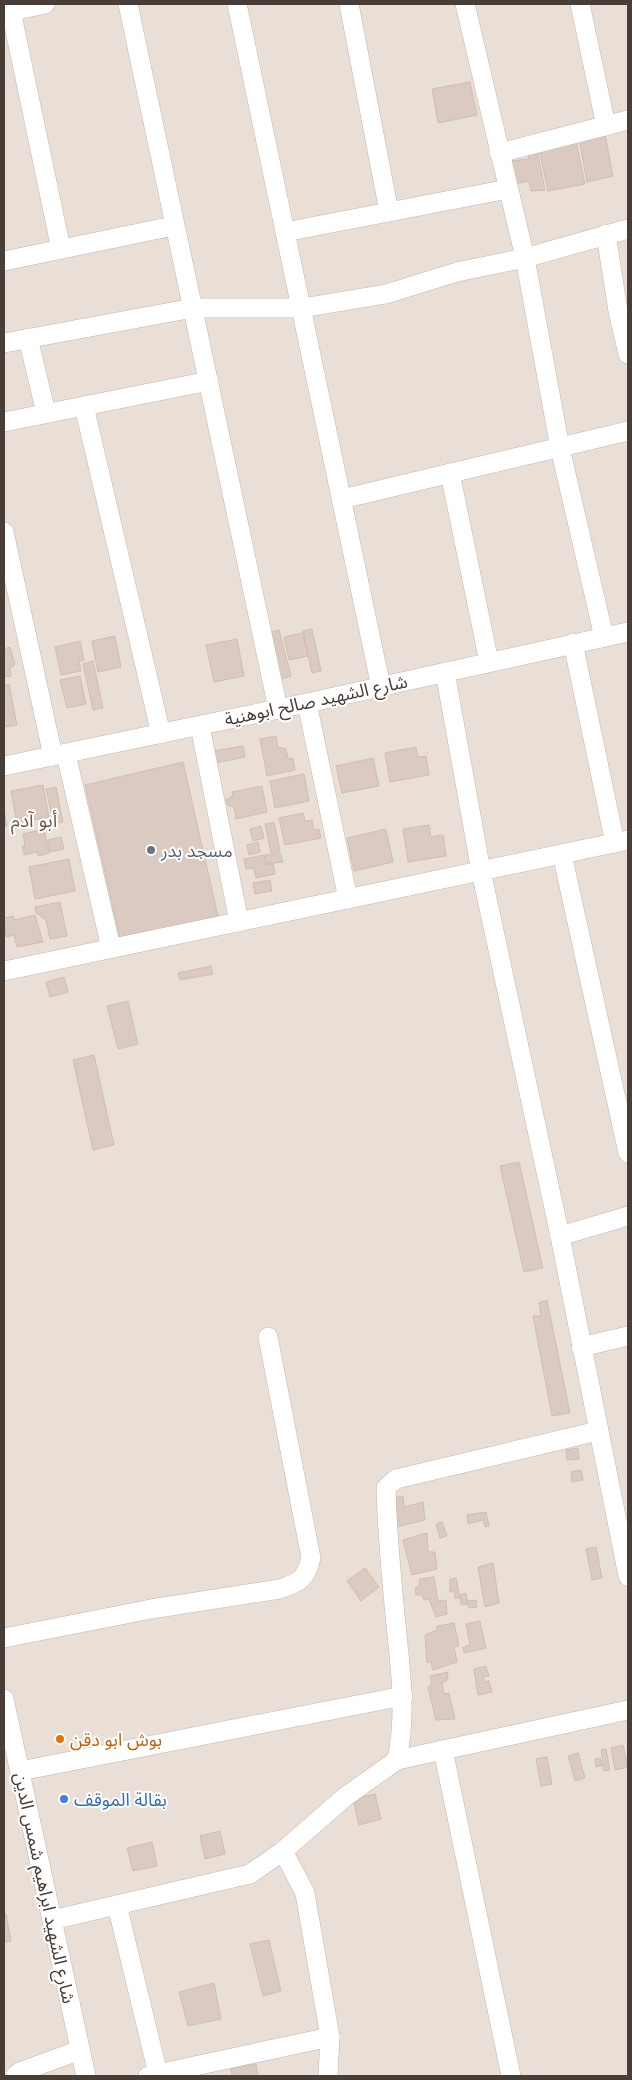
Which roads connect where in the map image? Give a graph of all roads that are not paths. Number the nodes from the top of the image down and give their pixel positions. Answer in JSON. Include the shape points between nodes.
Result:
{"nodes":[{"id":1,"x":45,"y":4,"type":"edge"},
{"id":2,"x":128,"y":4,"type":"edge"},
{"id":3,"x":237,"y":4,"type":"edge"},
{"id":4,"x":349,"y":4,"type":"edge"},
{"id":5,"x":465,"y":4,"type":"edge"},
{"id":6,"x":580,"y":4,"type":"edge"},
{"id":7,"x":8,"y":12,"type":"edge"},
{"id":8,"x":628,"y":120,"type":"edge"},
{"id":9,"x":606,"y":126,"type":"junction"},
{"id":10,"x":499,"y":153,"type":"junction"},
{"id":11,"x":508,"y":189,"type":"junction"},
{"id":12,"x":389,"y":212,"type":"junction"},
{"id":13,"x":173,"y":226,"type":"junction"},
{"id":14,"x":628,"y":229,"type":"edge"},
{"id":15,"x":285,"y":232,"type":"junction"},
{"id":16,"x":606,"y":234,"type":"junction"},
{"id":17,"x":61,"y":249,"type":"junction"},
{"id":18,"x":525,"y":258,"type":"junction"},
{"id":19,"x":4,"y":261,"type":"edge"},
{"id":20,"x":193,"y":308,"type":"junction"},
{"id":21,"x":302,"y":308,"type":"junction"},
{"id":22,"x":623,"y":310,"type":"edge"},
{"id":23,"x":28,"y":338,"type":"junction"},
{"id":24,"x":4,"y":343,"type":"edge"},
{"id":25,"x":628,"y":354,"type":"edge"},
{"id":26,"x":209,"y":381,"type":"junction"},
{"id":27,"x":84,"y":406,"type":"junction"},
{"id":28,"x":46,"y":413,"type":"junction"},
{"id":29,"x":4,"y":422,"type":"edge"},
{"id":30,"x":628,"y":432,"type":"edge"},
{"id":31,"x":560,"y":448,"type":"junction"},
{"id":32,"x":450,"y":473,"type":"junction"},
{"id":33,"x":342,"y":499,"type":"junction"},
{"id":34,"x":4,"y":532,"type":"edge"},
{"id":35,"x":628,"y":632,"type":"edge"},
{"id":36,"x":604,"y":637,"type":"junction"},
{"id":37,"x":573,"y":643,"type":"junction"},
{"id":38,"x":489,"y":662,"type":"junction"},
{"id":39,"x":444,"y":672,"type":"junction"},
{"id":40,"x":381,"y":687,"type":"junction"},
{"id":41,"x":307,"y":703,"type":"junction"},
{"id":42,"x":278,"y":709,"type":"junction"},
{"id":43,"x":200,"y":726,"type":"junction"},
{"id":44,"x":161,"y":734,"type":"junction"},
{"id":45,"x":60,"y":755,"type":"junction"},
{"id":46,"x":4,"y":766,"type":"edge"},
{"id":47,"x":621,"y":841,"type":"edge"},
{"id":48,"x":562,"y":854,"type":"junction"},
{"id":49,"x":481,"y":871,"type":"junction"},
{"id":50,"x":348,"y":899,"type":"junction"},
{"id":51,"x":239,"y":922,"type":"junction"},
{"id":52,"x":111,"y":948,"type":"junction"},
{"id":53,"x":4,"y":971,"type":"edge"},
{"id":54,"x":628,"y":1153,"type":"edge"},
{"id":55,"x":628,"y":1216,"type":"edge"},
{"id":56,"x":560,"y":1236,"type":"junction"},
{"id":57,"x":628,"y":1336,"type":"edge"},
{"id":58,"x":268,"y":1337,"type":"dead end"},
{"id":59,"x":581,"y":1347,"type":"junction"},
{"id":60,"x":598,"y":1431,"type":"junction"},
{"id":61,"x":628,"y":1576,"type":"edge"},
{"id":62,"x":4,"y":1638,"type":"edge"},
{"id":63,"x":403,"y":1696,"type":"junction"},
{"id":64,"x":4,"y":1699,"type":"edge"},
{"id":65,"x":628,"y":1710,"type":"edge"},
{"id":66,"x":443,"y":1750,"type":"junction"},
{"id":67,"x":397,"y":1760,"type":"junction"},
{"id":68,"x":20,"y":1771,"type":"junction"},
{"id":69,"x":283,"y":1851,"type":"junction"},
{"id":70,"x":117,"y":1905,"type":"junction"},
{"id":71,"x":52,"y":1920,"type":"junction"},
{"id":72,"x":330,"y":2037,"type":"junction"},
{"id":73,"x":80,"y":2050,"type":"junction"},
{"id":74,"x":153,"y":2075,"type":"edge"},
{"id":75,"x":15,"y":2076,"type":"edge"},
{"id":76,"x":86,"y":2076,"type":"edge"},
{"id":77,"x":328,"y":2076,"type":"edge"},
{"id":78,"x":511,"y":2076,"type":"edge"}],
"edges":[{"from":1,"to":7,"type":"street"},
{"from":2,"to":13,"type":"street"},
{"from":3,"to":15,"type":"street"},
{"from":4,"to":12,"type":"street"},
{"from":5,"to":10,"type":"street"},
{"from":6,"to":9,"type":"street"},
{"from":7,"to":17,"type":"street"},
{"from":8,"to":9,"type":"street"},
{"from":9,"to":10,"type":"street"},
{"from":10,"to":11,"type":"street"},
{"from":11,"to":12,"type":"street"},
{"from":11,"to":18,"type":"street"},
{"from":12,"to":15,"type":"street"},
{"from":13,"to":17,"type":"street"},
{"from":13,"to":20,"type":"street"},
{"from":14,"to":16,"type":"street"},
{"from":15,"to":21,"type":"street"},
{"from":16,"to":18,"type":"street"},
{"from":16,"to":22,"type":"street"},
{"from":17,"to":19,"type":"street"},
{"from":18,"to":21,"type":"street","via":[[457,272],[386,294]]},
{"from":18,"to":31,"type":"street"},
{"from":20,"to":21,"type":"street"},
{"from":20,"to":23,"type":"street"},
{"from":20,"to":26,"type":"street"},
{"from":21,"to":33,"type":"street"},
{"from":22,"to":25,"type":"street"},
{"from":23,"to":24,"type":"street"},
{"from":23,"to":28,"type":"street"},
{"from":26,"to":27,"type":"street"},
{"from":26,"to":42,"type":"street"},
{"from":27,"to":28,"type":"street"},
{"from":27,"to":44,"type":"street"},
{"from":28,"to":29,"type":"street"},
{"from":30,"to":31,"type":"street"},
{"from":31,"to":32,"type":"street"},
{"from":31,"to":36,"type":"street"},
{"from":32,"to":33,"type":"street"},
{"from":32,"to":38,"type":"street"},
{"from":33,"to":40,"type":"street"},
{"from":34,"to":45,"type":"street"},
{"from":35,"to":36,"type":"street","name":"شارع الشهيد صالح ابوهنية"},
{"from":36,"to":37,"type":"street","name":"شارع الشهيد صالح ابوهنية"},
{"from":37,"to":38,"type":"street","name":"شارع الشهيد صالح ابوهنية"},
{"from":37,"to":47,"type":"street"},
{"from":38,"to":39,"type":"street","name":"شارع الشهيد صالح ابوهنية"},
{"from":39,"to":40,"type":"street","name":"شارع الشهيد صالح ابوهنية"},
{"from":39,"to":49,"type":"street"},
{"from":40,"to":41,"type":"street","name":"شارع الشهيد صالح ابوهنية"},
{"from":41,"to":42,"type":"street","name":"شارع الشهيد صالح ابوهنية"},
{"from":41,"to":50,"type":"street"},
{"from":42,"to":43,"type":"street","name":"شارع الشهيد صالح ابوهنية"},
{"from":43,"to":44,"type":"street","name":"شارع الشهيد صالح ابوهنية"},
{"from":43,"to":51,"type":"street"},
{"from":44,"to":45,"type":"street","name":"شارع الشهيد صالح ابوهنية"},
{"from":45,"to":46,"type":"street","name":"شارع الشهيد صالح ابوهنية"},
{"from":45,"to":52,"type":"street"},
{"from":47,"to":48,"type":"street"},
{"from":48,"to":49,"type":"street"},
{"from":48,"to":54,"type":"street"},
{"from":49,"to":50,"type":"street"},
{"from":49,"to":56,"type":"street"},
{"from":50,"to":51,"type":"street"},
{"from":51,"to":52,"type":"street"},
{"from":52,"to":53,"type":"street"},
{"from":55,"to":56,"type":"street"},
{"from":56,"to":59,"type":"street"},
{"from":57,"to":59,"type":"street"},
{"from":58,"to":62,"type":"street","via":[[311,1558],[307,1574],[296,1583],[280,1589],[151,1609]]},
{"from":59,"to":60,"type":"street"},
{"from":60,"to":61,"type":"street"},
{"from":60,"to":63,"type":"street","via":[[396,1479],[386,1488]]},
{"from":63,"to":67,"type":"street"},
{"from":63,"to":68,"type":"street"},
{"from":64,"to":68,"type":"street","name":"شارع الشهيد ابراهيم شمس الدين"},
{"from":65,"to":66,"type":"street"},
{"from":66,"to":67,"type":"street"},
{"from":66,"to":78,"type":"street"},
{"from":67,"to":69,"type":"street","via":[[345,1797]]},
{"from":68,"to":71,"type":"street","name":"شارع الشهيد ابراهيم شمس الدين"},
{"from":69,"to":70,"type":"street","via":[[250,1874]]},
{"from":69,"to":72,"type":"street","via":[[305,1893]]},
{"from":70,"to":71,"type":"street"},
{"from":70,"to":74,"type":"street"},
{"from":71,"to":73,"type":"street","name":"شارع الشهيد ابراهيم شمس الدين"},
{"from":72,"to":74,"type":"street"},
{"from":72,"to":77,"type":"street"},
{"from":73,"to":75,"type":"street"},
{"from":73,"to":76,"type":"street","name":"شارع الشهيد ابراهيم شمس الدين"}]}
